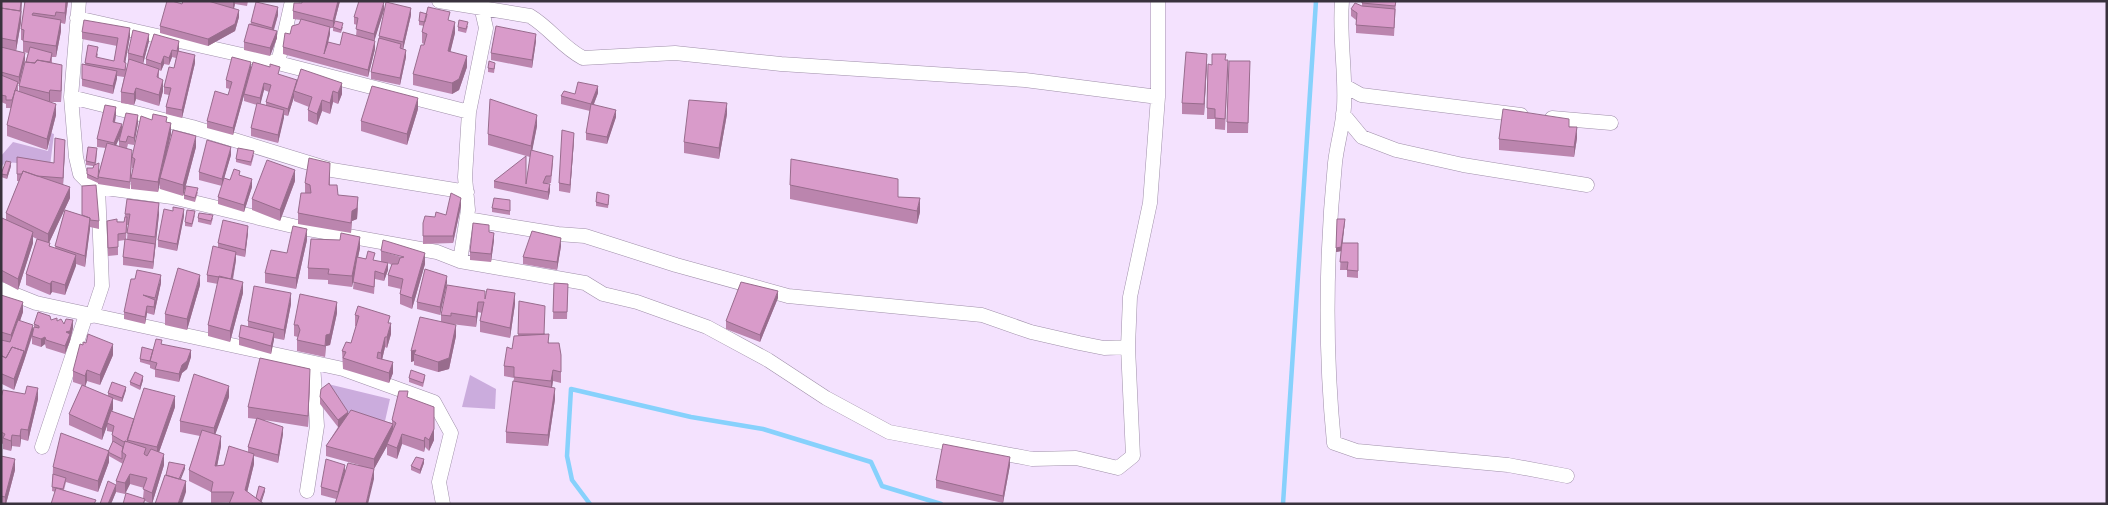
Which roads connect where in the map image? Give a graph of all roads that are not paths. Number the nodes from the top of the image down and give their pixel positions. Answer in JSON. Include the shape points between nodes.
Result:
{"nodes":[{"id":1,"x":79,"y":1,"type":"edge"},
{"id":2,"x":292,"y":1,"type":"edge"},
{"id":3,"x":439,"y":1,"type":"edge"},
{"id":4,"x":1158,"y":1,"type":"edge"},
{"id":5,"x":1342,"y":1,"type":"edge"},
{"id":6,"x":480,"y":5,"type":"edge"},
{"id":7,"x":78,"y":18,"type":"junction"},
{"id":8,"x":278,"y":63,"type":"junction"},
{"id":9,"x":1345,"y":86,"type":"junction"},
{"id":10,"x":71,"y":97,"type":"junction"},
{"id":11,"x":1158,"y":97,"type":"junction"},
{"id":12,"x":469,"y":112,"type":"junction"},
{"id":13,"x":1343,"y":114,"type":"junction"},
{"id":14,"x":1611,"y":122,"type":"dead end"},
{"id":15,"x":1587,"y":185,"type":"dead end"},
{"id":16,"x":98,"y":186,"type":"junction"},
{"id":17,"x":467,"y":192,"type":"junction"},
{"id":18,"x":467,"y":219,"type":"junction"},
{"id":19,"x":460,"y":261,"type":"junction"},
{"id":20,"x":1,"y":289,"type":"edge"},
{"id":21,"x":89,"y":316,"type":"junction"},
{"id":22,"x":1128,"y":347,"type":"junction"},
{"id":23,"x":313,"y":363,"type":"junction"},
{"id":24,"x":42,"y":447,"type":"dead end"},
{"id":25,"x":1567,"y":476,"type":"dead end"},
{"id":26,"x":308,"y":490,"type":"dead end"},
{"id":27,"x":443,"y":504,"type":"edge"}],
"edges":[{"from":1,"to":7,"type":"street"},
{"from":2,"to":8,"type":"street"},
{"from":3,"to":6,"type":"street"},
{"from":4,"to":11,"type":"street"},
{"from":5,"to":9,"type":"street"},
{"from":6,"to":11,"type":"street","via":[[530,16],[543,24],[572,53],[583,58],[675,53],[780,64],[1025,80]]},
{"from":6,"to":12,"type":"street","via":[[486,28]]},
{"from":7,"to":8,"type":"street"},
{"from":7,"to":10,"type":"street"},
{"from":8,"to":12,"type":"street"},
{"from":9,"to":13,"type":"street"},
{"from":9,"to":14,"type":"street","via":[[1362,96],[1508,114]]},
{"from":10,"to":16,"type":"street","via":[[80,174]]},
{"from":10,"to":17,"type":"street","via":[[192,126],[332,170]]},
{"from":11,"to":22,"type":"street","via":[[1150,203],[1130,297]]},
{"from":12,"to":17,"type":"street"},
{"from":13,"to":15,"type":"street","via":[[1362,137],[1396,150]]},
{"from":13,"to":25,"type":"street","via":[[1335,162],[1329,293],[1329,392],[1334,443],[1357,451],[1508,465]]},
{"from":16,"to":19,"type":"street","via":[[172,197],[298,227],[437,252]]},
{"from":16,"to":21,"type":"street","via":[[102,286]]},
{"from":17,"to":18,"type":"street"},
{"from":18,"to":19,"type":"street"},
{"from":18,"to":22,"type":"street","via":[[585,236],[788,296],[982,315],[1031,332],[1078,343],[1104,348]]},
{"from":19,"to":22,"type":"street","via":[[585,283],[604,294],[707,327],[889,432],[1032,459],[1076,458],[1118,468],[1133,456]]},
{"from":20,"to":21,"type":"street","via":[[36,303]]},
{"from":21,"to":23,"type":"street"},
{"from":21,"to":24,"type":"street"},
{"from":23,"to":26,"type":"street","via":[[317,426]]},
{"from":23,"to":27,"type":"street","via":[[343,369],[434,402],[451,433],[439,482]]}]}
